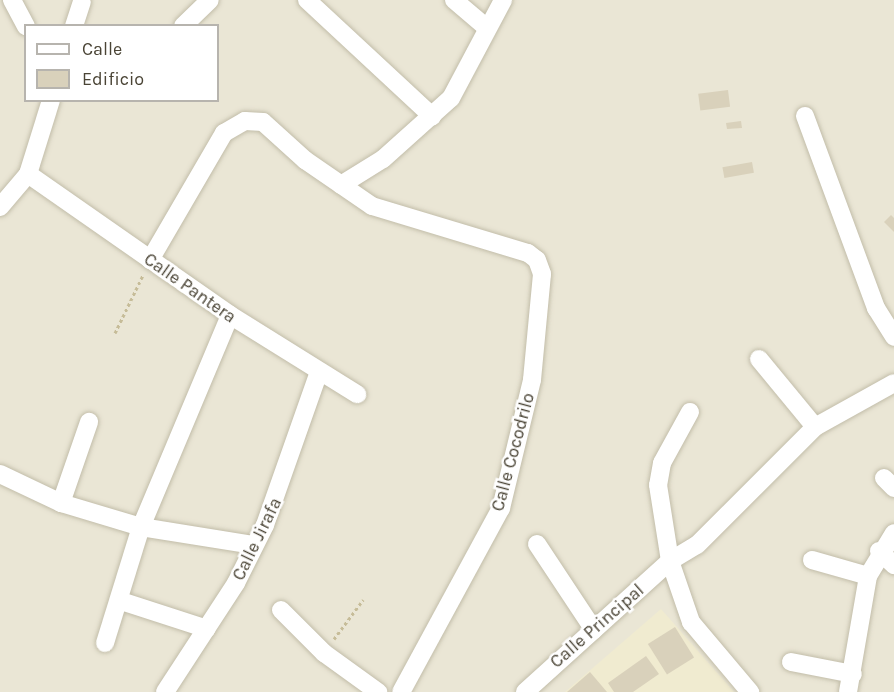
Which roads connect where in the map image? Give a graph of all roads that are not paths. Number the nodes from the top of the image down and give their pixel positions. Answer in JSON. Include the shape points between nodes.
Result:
{"nodes":[{"id":1,"x":12,"y":0,"type":"edge"},
{"id":2,"x":210,"y":0,"type":"edge"},
{"id":3,"x":307,"y":0,"type":"edge"},
{"id":4,"x":454,"y":0,"type":"edge"},
{"id":5,"x":503,"y":0,"type":"edge"},
{"id":6,"x":82,"y":2,"type":"dead end"},
{"id":7,"x":25,"y":24,"type":"edge"},
{"id":8,"x":75,"y":24,"type":"edge"},
{"id":9,"x":185,"y":24,"type":"edge"},
{"id":10,"x":487,"y":28,"type":"junction"},
{"id":11,"x":50,"y":102,"type":"edge"},
{"id":12,"x":432,"y":116,"type":"junction"},
{"id":13,"x":805,"y":116,"type":"dead end"},
{"id":14,"x":28,"y":174,"type":"junction"},
{"id":15,"x":340,"y":185,"type":"junction"},
{"id":16,"x":0,"y":207,"type":"edge"},
{"id":17,"x":150,"y":260,"type":"junction"},
{"id":18,"x":230,"y":315,"type":"junction"},
{"id":19,"x":894,"y":338,"type":"edge"},
{"id":20,"x":759,"y":359,"type":"dead end"},
{"id":21,"x":319,"y":372,"type":"junction"},
{"id":22,"x":894,"y":383,"type":"edge"},
{"id":23,"x":357,"y":394,"type":"dead end"},
{"id":24,"x":690,"y":412,"type":"dead end"},
{"id":25,"x":89,"y":422,"type":"dead end"},
{"id":26,"x":815,"y":427,"type":"junction"},
{"id":27,"x":0,"y":474,"type":"edge"},
{"id":28,"x":61,"y":503,"type":"junction"},
{"id":29,"x":141,"y":527,"type":"junction"},
{"id":30,"x":894,"y":533,"type":"edge"},
{"id":31,"x":537,"y":544,"type":"dead end"},
{"id":32,"x":253,"y":545,"type":"junction"},
{"id":33,"x":879,"y":551,"type":"junction"},
{"id":34,"x":812,"y":560,"type":"dead end"},
{"id":35,"x":670,"y":561,"type":"junction"},
{"id":36,"x":894,"y":565,"type":"edge"},
{"id":37,"x":868,"y":576,"type":"junction"},
{"id":38,"x":121,"y":601,"type":"junction"},
{"id":39,"x":281,"y":610,"type":"dead end"},
{"id":40,"x":207,"y":629,"type":"junction"},
{"id":41,"x":594,"y":630,"type":"junction"},
{"id":42,"x":105,"y":643,"type":"dead end"},
{"id":43,"x":791,"y":662,"type":"dead end"},
{"id":44,"x":854,"y":674,"type":"junction"},
{"id":45,"x":165,"y":692,"type":"edge"},
{"id":46,"x":378,"y":692,"type":"edge"},
{"id":47,"x":400,"y":692,"type":"edge"},
{"id":48,"x":525,"y":692,"type":"edge"},
{"id":49,"x":750,"y":692,"type":"edge"},
{"id":50,"x":848,"y":692,"type":"edge"}],
"edges":[{"from":1,"to":7,"type":"street"},
{"from":2,"to":9,"type":"street"},
{"from":3,"to":12,"type":"street"},
{"from":4,"to":10,"type":"street"},
{"from":5,"to":10,"type":"street"},
{"from":6,"to":8,"type":"street"},
{"from":10,"to":12,"type":"street","via":[[474,64]]},
{"from":11,"to":14,"type":"street"},
{"from":12,"to":15,"type":"street","via":[[383,159]]},
{"from":13,"to":19,"type":"street","via":[[876,308]]},
{"from":14,"to":16,"type":"street"},
{"from":14,"to":17,"type":"street","name":"Calle Pantera"},
{"from":15,"to":17,"type":"street","via":[[263,122],[245,121],[224,133]]},
{"from":15,"to":47,"type":"street","name":"Calle Cocodrilo","via":[[372,206],[528,252],[537,260],[542,274],[532,380],[501,508]]},
{"from":17,"to":18,"type":"street","name":"Calle Pantera"},
{"from":18,"to":21,"type":"street","name":"Calle Pantera"},
{"from":18,"to":29,"type":"street"},
{"from":20,"to":26,"type":"street"},
{"from":21,"to":23,"type":"street","name":"Calle Pantera"},
{"from":21,"to":32,"type":"street","name":"Calle Jirafa","via":[[286,478]]},
{"from":22,"to":26,"type":"street","name":"Calle Principal"},
{"from":24,"to":35,"type":"street","via":[[662,463],[658,485]]},
{"from":25,"to":28,"type":"street"},
{"from":26,"to":35,"type":"street","name":"Calle Principal","via":[[705,537]]},
{"from":27,"to":28,"type":"street"},
{"from":28,"to":29,"type":"street"},
{"from":29,"to":32,"type":"street"},
{"from":29,"to":38,"type":"street"},
{"from":30,"to":33,"type":"street"},
{"from":31,"to":41,"type":"street"},
{"from":32,"to":40,"type":"street","name":"Calle Jirafa"},
{"from":33,"to":36,"type":"street"},
{"from":33,"to":37,"type":"street"},
{"from":34,"to":37,"type":"street"},
{"from":35,"to":41,"type":"street","name":"Calle Principal"},
{"from":35,"to":49,"type":"street","via":[[691,622]]},
{"from":37,"to":44,"type":"street"},
{"from":38,"to":40,"type":"street"},
{"from":38,"to":42,"type":"street"},
{"from":39,"to":46,"type":"street","via":[[324,653]]},
{"from":40,"to":45,"type":"street","name":"Calle Jirafa"},
{"from":41,"to":48,"type":"street","name":"Calle Principal"},
{"from":43,"to":44,"type":"street"},
{"from":44,"to":50,"type":"street"}]}
